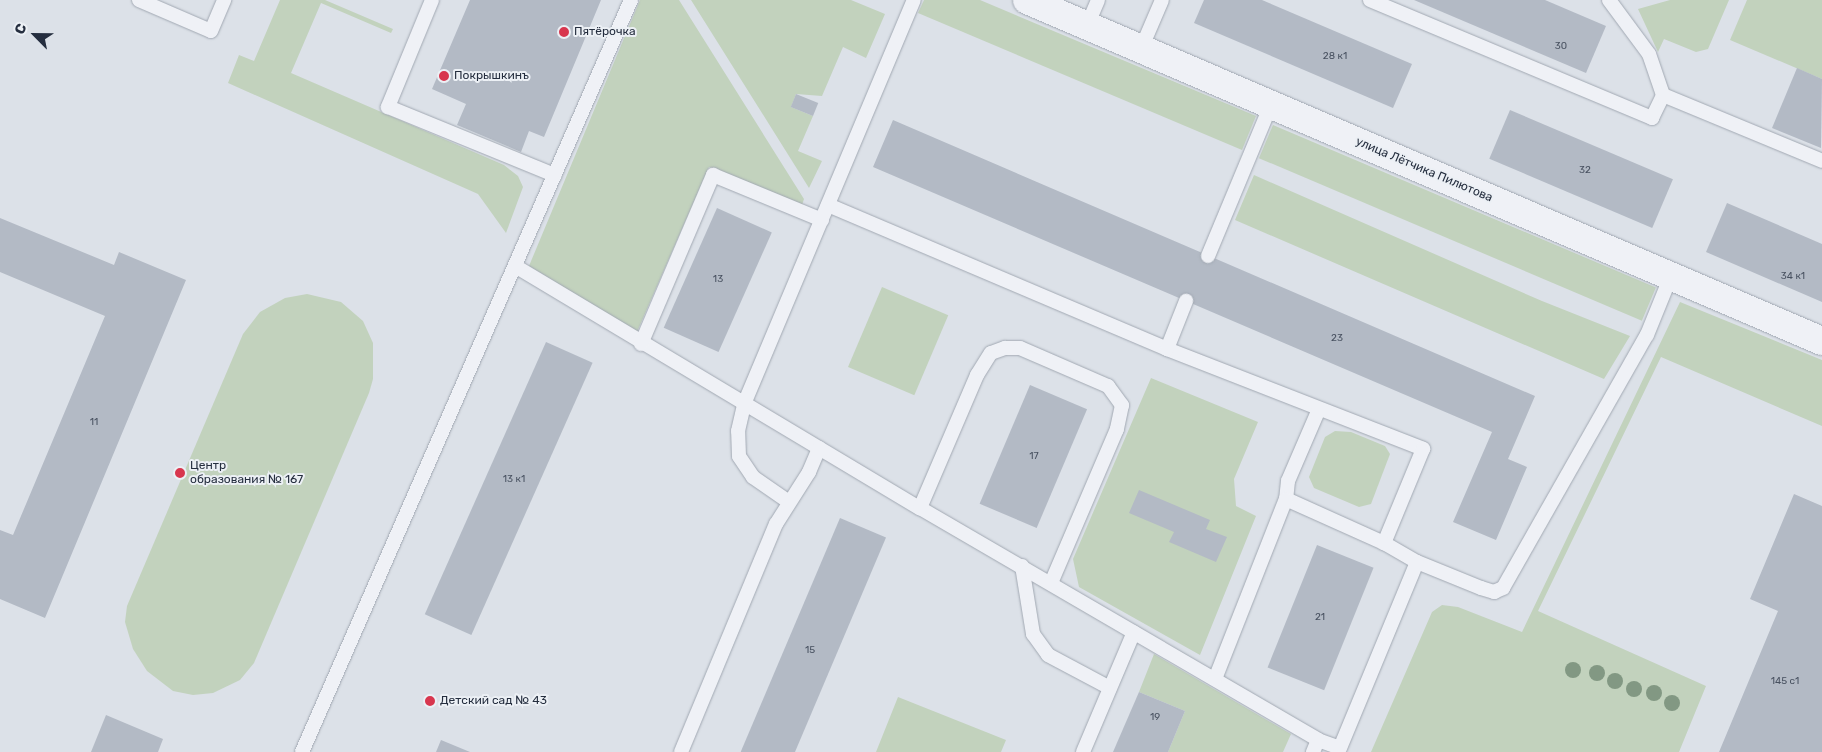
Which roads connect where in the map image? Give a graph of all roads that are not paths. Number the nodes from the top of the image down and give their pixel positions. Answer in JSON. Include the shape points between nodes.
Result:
{"nodes":[{"id":1,"x":139,"y":0,"type":"edge"},
{"id":2,"x":224,"y":0,"type":"edge"},
{"id":3,"x":631,"y":0,"type":"edge"},
{"id":4,"x":914,"y":0,"type":"edge"},
{"id":5,"x":1027,"y":0,"type":"edge"},
{"id":6,"x":1098,"y":0,"type":"edge"},
{"id":7,"x":1162,"y":0,"type":"edge"},
{"id":8,"x":1372,"y":0,"type":"edge"},
{"id":9,"x":1609,"y":0,"type":"edge"},
{"id":10,"x":430,"y":1,"type":"edge"},
{"id":11,"x":1087,"y":26,"type":"junction"},
{"id":12,"x":1141,"y":49,"type":"junction"},
{"id":13,"x":1664,"y":95,"type":"junction"},
{"id":14,"x":1271,"y":105,"type":"junction"},
{"id":15,"x":1822,"y":161,"type":"edge"},
{"id":16,"x":555,"y":175,"type":"junction"},
{"id":17,"x":828,"y":205,"type":"junction"},
{"id":18,"x":822,"y":220,"type":"junction"},
{"id":19,"x":1208,"y":256,"type":"dead end"},
{"id":20,"x":515,"y":266,"type":"junction"},
{"id":21,"x":1671,"y":276,"type":"junction"},
{"id":22,"x":1186,"y":301,"type":"dead end"},
{"id":23,"x":1822,"y":341,"type":"edge"},
{"id":24,"x":641,"y":344,"type":"junction"},
{"id":25,"x":1167,"y":349,"type":"junction"},
{"id":26,"x":744,"y":404,"type":"junction"},
{"id":27,"x":1319,"y":409,"type":"junction"},
{"id":28,"x":819,"y":448,"type":"junction"},
{"id":29,"x":1286,"y":499,"type":"junction"},
{"id":30,"x":789,"y":502,"type":"junction"},
{"id":31,"x":920,"y":508,"type":"junction"},
{"id":32,"x":1384,"y":543,"type":"junction"},
{"id":33,"x":1417,"y":562,"type":"junction"},
{"id":34,"x":1022,"y":566,"type":"junction"},
{"id":35,"x":1051,"y":584,"type":"junction"},
{"id":36,"x":1134,"y":632,"type":"junction"},
{"id":37,"x":1215,"y":679,"type":"junction"},
{"id":38,"x":1110,"y":688,"type":"junction"},
{"id":39,"x":1315,"y":746,"type":"edge"},
{"id":40,"x":302,"y":752,"type":"edge"},
{"id":41,"x":681,"y":752,"type":"edge"},
{"id":42,"x":1083,"y":752,"type":"edge"}],
"edges":[{"from":1,"to":2,"type":"lane","via":[[211,31]]},
{"from":3,"to":16,"type":"lane"},
{"from":4,"to":17,"type":"lane"},
{"from":5,"to":11,"type":"street","name":"улица Лётчика Пилютова"},
{"from":6,"to":11,"type":"lane"},
{"from":7,"to":12,"type":"lane"},
{"from":8,"to":13,"type":"lane","via":[[1652,118]]},
{"from":9,"to":13,"type":"lane","via":[[1649,54]]},
{"from":10,"to":16,"type":"lane","via":[[388,107]]},
{"from":11,"to":12,"type":"street","name":"улица Лётчика Пилютова"},
{"from":12,"to":14,"type":"street","name":"улица Лётчика Пилютова"},
{"from":13,"to":15,"type":"lane"},
{"from":14,"to":19,"type":"lane"},
{"from":14,"to":21,"type":"street","name":"улица Лётчика Пилютова"},
{"from":16,"to":20,"type":"lane"},
{"from":17,"to":18,"type":"lane"},
{"from":17,"to":25,"type":"lane"},
{"from":18,"to":24,"type":"lane","via":[[713,174]]},
{"from":18,"to":26,"type":"lane"},
{"from":20,"to":24,"type":"lane"},
{"from":20,"to":40,"type":"lane"},
{"from":21,"to":23,"type":"street","name":"улица Лётчика Пилютова"},
{"from":21,"to":33,"type":"lane","via":[[1647,335],[1503,588],[1494,592],[1480,588]]},
{"from":22,"to":25,"type":"lane"},
{"from":24,"to":26,"type":"lane"},
{"from":25,"to":27,"type":"lane"},
{"from":26,"to":28,"type":"lane"},
{"from":26,"to":30,"type":"lane","via":[[738,431],[739,456],[753,477]]},
{"from":27,"to":29,"type":"lane","via":[[1288,481]]},
{"from":27,"to":32,"type":"lane","via":[[1423,449]]},
{"from":28,"to":30,"type":"lane","via":[[809,472]]},
{"from":28,"to":31,"type":"lane"},
{"from":29,"to":32,"type":"lane"},
{"from":29,"to":37,"type":"lane"},
{"from":30,"to":41,"type":"lane","via":[[776,524]]},
{"from":31,"to":34,"type":"lane"},
{"from":31,"to":35,"type":"lane","via":[[977,375],[991,353],[1005,348],[1020,348],[1108,386],[1122,404],[1117,428]]},
{"from":32,"to":33,"type":"lane"},
{"from":33,"to":39,"type":"lane","via":[[1340,748]]},
{"from":34,"to":35,"type":"lane"},
{"from":34,"to":38,"type":"lane","via":[[1033,634],[1048,655]]},
{"from":35,"to":36,"type":"lane"},
{"from":36,"to":37,"type":"lane"},
{"from":36,"to":38,"type":"lane"},
{"from":37,"to":39,"type":"lane"},
{"from":38,"to":42,"type":"lane"}]}
